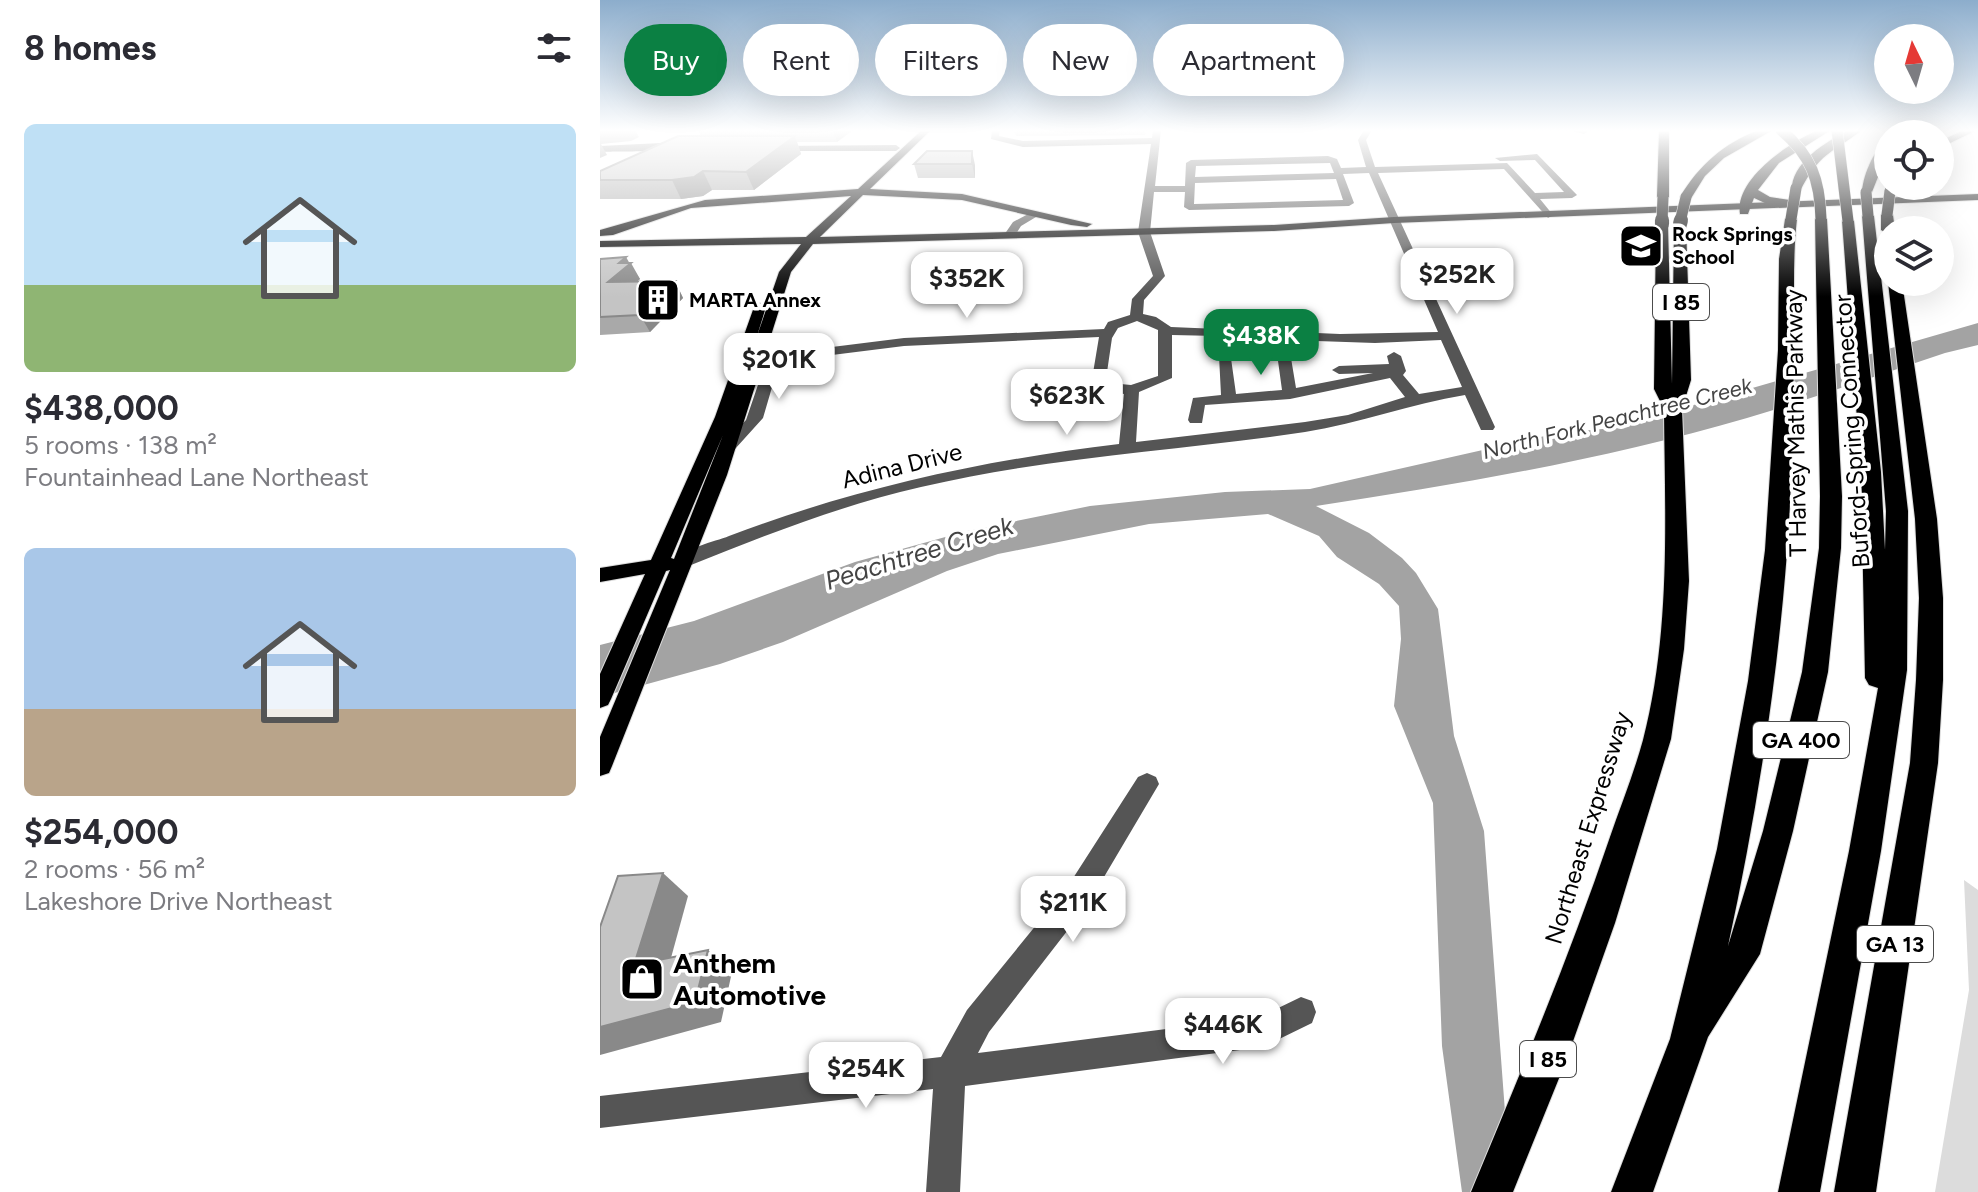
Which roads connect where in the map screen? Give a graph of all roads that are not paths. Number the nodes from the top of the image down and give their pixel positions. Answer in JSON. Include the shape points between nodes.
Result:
{"nodes":[{"id":1,"x":1151,"y":186,"type":"edge"},
{"id":2,"x":1190,"y":186,"type":"edge"},
{"id":3,"x":1223,"y":186,"type":"edge"},
{"id":4,"x":1342,"y":186,"type":"edge"},
{"id":5,"x":1379,"y":186,"type":"edge"},
{"id":6,"x":1523,"y":186,"type":"edge"},
{"id":7,"x":1563,"y":186,"type":"edge"},
{"id":8,"x":1663,"y":186,"type":"edge"},
{"id":9,"x":1692,"y":186,"type":"edge"},
{"id":10,"x":1744,"y":186,"type":"edge"},
{"id":11,"x":1755,"y":186,"type":"edge"},
{"id":12,"x":1797,"y":186,"type":"edge"},
{"id":13,"x":1819,"y":186,"type":"edge"},
{"id":14,"x":1844,"y":186,"type":"edge"},
{"id":15,"x":1868,"y":186,"type":"edge"},
{"id":16,"x":858,"y":187,"type":"junction"},
{"id":17,"x":1151,"y":189,"type":"junction"},
{"id":18,"x":1190,"y":189,"type":"junction"},
{"id":19,"x":1752,"y":191,"type":"junction"},
{"id":20,"x":844,"y":194,"type":"junction"},
{"id":21,"x":794,"y":196,"type":"junction"},
{"id":22,"x":1532,"y":196,"type":"junction"},
{"id":23,"x":961,"y":197,"type":"junction"},
{"id":24,"x":1978,"y":199,"type":"edge"},
{"id":25,"x":1952,"y":200,"type":"joint"},
{"id":26,"x":1954,"y":200,"type":"edge"},
{"id":27,"x":703,"y":203,"type":"junction"},
{"id":28,"x":1738,"y":208,"type":"junction"},
{"id":29,"x":1792,"y":212,"type":"junction"},
{"id":30,"x":1039,"y":214,"type":"junction"},
{"id":31,"x":1548,"y":215,"type":"junction"},
{"id":32,"x":1394,"y":220,"type":"junction"},
{"id":33,"x":1145,"y":228,"type":"junction"},
{"id":34,"x":636,"y":232,"type":"junction"},
{"id":35,"x":600,"y":235,"type":"edge"},
{"id":36,"x":1014,"y":235,"type":"junction"},
{"id":37,"x":914,"y":236,"type":"junction"},
{"id":38,"x":805,"y":239,"type":"junction"},
{"id":39,"x":600,"y":244,"type":"edge"},
{"id":40,"x":631,"y":245,"type":"junction"},
{"id":41,"x":1897,"y":296,"type":"edge"},
{"id":42,"x":1136,"y":317,"type":"junction"},
{"id":43,"x":1165,"y":331,"type":"junction"},
{"id":44,"x":1107,"y":333,"type":"junction"},
{"id":45,"x":1283,"y":334,"type":"junction"},
{"id":46,"x":1445,"y":336,"type":"junction"},
{"id":47,"x":1223,"y":339,"type":"dead end"},
{"id":48,"x":832,"y":352,"type":"junction"},
{"id":49,"x":760,"y":353,"type":"junction"},
{"id":50,"x":1394,"y":356,"type":"dead end"},
{"id":51,"x":1395,"y":373,"type":"junction"},
{"id":52,"x":1132,"y":390,"type":"junction"},
{"id":53,"x":1470,"y":390,"type":"junction"},
{"id":54,"x":1290,"y":394,"type":"junction"},
{"id":55,"x":1229,"y":399,"type":"junction"},
{"id":56,"x":1415,"y":399,"type":"junction"},
{"id":57,"x":1673,"y":409,"type":"junction"},
{"id":58,"x":1889,"y":409,"type":"junction"},
{"id":59,"x":1196,"y":420,"type":"dead end"},
{"id":60,"x":1487,"y":427,"type":"dead end"},
{"id":61,"x":729,"y":446,"type":"junction"},
{"id":62,"x":1127,"y":449,"type":"junction"},
{"id":63,"x":684,"y":561,"type":"junction"},
{"id":64,"x":659,"y":565,"type":"junction"},
{"id":65,"x":600,"y":575,"type":"edge"},
{"id":66,"x":600,"y":699,"type":"edge"},
{"id":67,"x":600,"y":766,"type":"edge"},
{"id":68,"x":1147,"y":784,"type":"dead end"},
{"id":69,"x":1301,"y":1012,"type":"dead end"},
{"id":70,"x":1689,"y":1039,"type":"junction"},
{"id":71,"x":950,"y":1072,"type":"junction"},
{"id":72,"x":600,"y":1112,"type":"edge"},
{"id":73,"x":943,"y":1192,"type":"edge"},
{"id":74,"x":1492,"y":1192,"type":"edge"},
{"id":75,"x":1632,"y":1192,"type":"edge"},
{"id":76,"x":1799,"y":1192,"type":"edge"},
{"id":77,"x":1855,"y":1192,"type":"edge"}],
"edges":[{"from":1,"to":17,"type":"street"},
{"from":2,"to":18,"type":"street"},
{"from":3,"to":18,"type":"street"},
{"from":4,"to":18,"type":"street","via":[[1345,194]]},
{"from":5,"to":32,"type":"street"},
{"from":6,"to":22,"type":"street"},
{"from":7,"to":22,"type":"street","via":[[1572,195]]},
{"from":8,"to":57,"type":"highway","bridge":true,"via":[[1663,389]]},
{"from":9,"to":57,"type":"highway","name":"Northeast Expressway","number":"I 85","bridge":true,"via":[[1680,224],[1682,380]]},
{"from":10,"to":28,"type":"highway"},
{"from":11,"to":19,"type":"highway"},
{"from":12,"to":29,"type":"highway","bridge":true},
{"from":13,"to":70,"type":"highway","name":"T Harvey Mathis Parkway","number":"GA 400","bridge":true,"via":[[1830,548],[1815,672],[1743,954]]},
{"from":14,"to":58,"type":"highway","bridge":true,"via":[[1856,331]]},
{"from":15,"to":58,"type":"highway","name":"Buford-Spring Connector","number":"GA 13","bridge":true},
{"from":16,"to":20,"type":"main road"},
{"from":16,"to":21,"type":"main road"},
{"from":16,"to":23,"type":"main road"},
{"from":16,"to":38,"type":"main road"},
{"from":17,"to":18,"type":"street"},
{"from":17,"to":33,"type":"street"},
{"from":19,"to":28,"type":"highway"},
{"from":19,"to":29,"type":"highway"},
{"from":20,"to":21,"type":"main road"},
{"from":20,"to":38,"type":"main road"},
{"from":21,"to":27,"type":"main road"},
{"from":22,"to":31,"type":"street"},
{"from":23,"to":30,"type":"main road"},
{"from":23,"to":37,"type":"main road","via":[[988,206],[984,220],[954,231]]},
{"from":24,"to":26,"type":"main road"},
{"from":25,"to":28,"type":"main road"},
{"from":25,"to":29,"type":"main road"},
{"from":27,"to":34,"type":"main road"},
{"from":27,"to":35,"type":"main road"},
{"from":28,"to":29,"type":"main road"},
{"from":28,"to":31,"type":"main road"},
{"from":29,"to":70,"type":"highway","via":[[1776,550],[1761,681],[1733,849]]},
{"from":30,"to":33,"type":"main road"},
{"from":30,"to":36,"type":"street"},
{"from":31,"to":32,"type":"main road"},
{"from":32,"to":33,"type":"main road"},
{"from":32,"to":46,"type":"street"},
{"from":33,"to":36,"type":"main road"},
{"from":33,"to":42,"type":"street","via":[[1159,276],[1138,299]]},
{"from":34,"to":35,"type":"main road"},
{"from":34,"to":40,"type":"main road","via":[[626,239]]},
{"from":36,"to":37,"type":"main road"},
{"from":37,"to":38,"type":"main road"},
{"from":38,"to":40,"type":"main road"},
{"from":38,"to":49,"type":"main road","via":[[785,272]]},
{"from":38,"to":64,"type":"main road","via":[[772,274],[723,417]]},
{"from":39,"to":40,"type":"main road"},
{"from":41,"to":58,"type":"highway","name":"Buford-Spring Connector","number":"GA 13","via":[[1901,320]]},
{"from":42,"to":43,"type":"street","via":[[1161,324]]},
{"from":42,"to":44,"type":"street","via":[[1113,325]]},
{"from":43,"to":45,"type":"street"},
{"from":43,"to":52,"type":"street","via":[[1165,378]]},
{"from":44,"to":48,"type":"street","via":[[904,342]]},
{"from":44,"to":52,"type":"street","via":[[1099,379],[1105,387]]},
{"from":45,"to":46,"type":"street","via":[[1355,340]]},
{"from":45,"to":54,"type":"street","via":[[1280,344]]},
{"from":46,"to":53,"type":"street"},
{"from":47,"to":55,"type":"street"},
{"from":48,"to":49,"type":"street","via":[[784,357]]},
{"from":48,"to":61,"type":"street","via":[[771,369],[755,419]]},
{"from":49,"to":61,"type":"main road"},
{"from":50,"to":51,"type":"street","via":[[1399,371]]},
{"from":51,"to":54,"type":"street","via":[[1339,371]]},
{"from":51,"to":56,"type":"street"},
{"from":52,"to":62,"type":"street"},
{"from":53,"to":56,"type":"street","name":"Adina Drive"},
{"from":53,"to":60,"type":"street"},
{"from":54,"to":55,"type":"street"},
{"from":55,"to":59,"type":"street","via":[[1198,401]]},
{"from":56,"to":62,"type":"street","name":"Adina Drive","via":[[1335,422]]},
{"from":57,"to":74,"type":"highway","name":"Northeast Expressway","number":"I 85","via":[[1677,581],[1657,739],[1598,923]]},
{"from":58,"to":76,"type":"highway","number":"GA 13","via":[[1878,603],[1879,777]]},
{"from":58,"to":77,"type":"highway","name":"Buford-Spring Connector","number":"GA 13","via":[[1930,582],[1929,693],[1924,763]]},
{"from":61,"to":63,"type":"main road"},
{"from":62,"to":63,"type":"street","name":"Adina Drive","via":[[919,483]]},
{"from":63,"to":64,"type":"main road"},
{"from":63,"to":67,"type":"main road"},
{"from":64,"to":65,"type":"main road"},
{"from":64,"to":66,"type":"main road"},
{"from":68,"to":71,"type":"street","via":[[1078,895],[978,1021]]},
{"from":69,"to":71,"type":"street","via":[[1263,1032]]},
{"from":70,"to":75,"type":"highway"},
{"from":71,"to":72,"type":"street"},
{"from":71,"to":73,"type":"street"}]}
